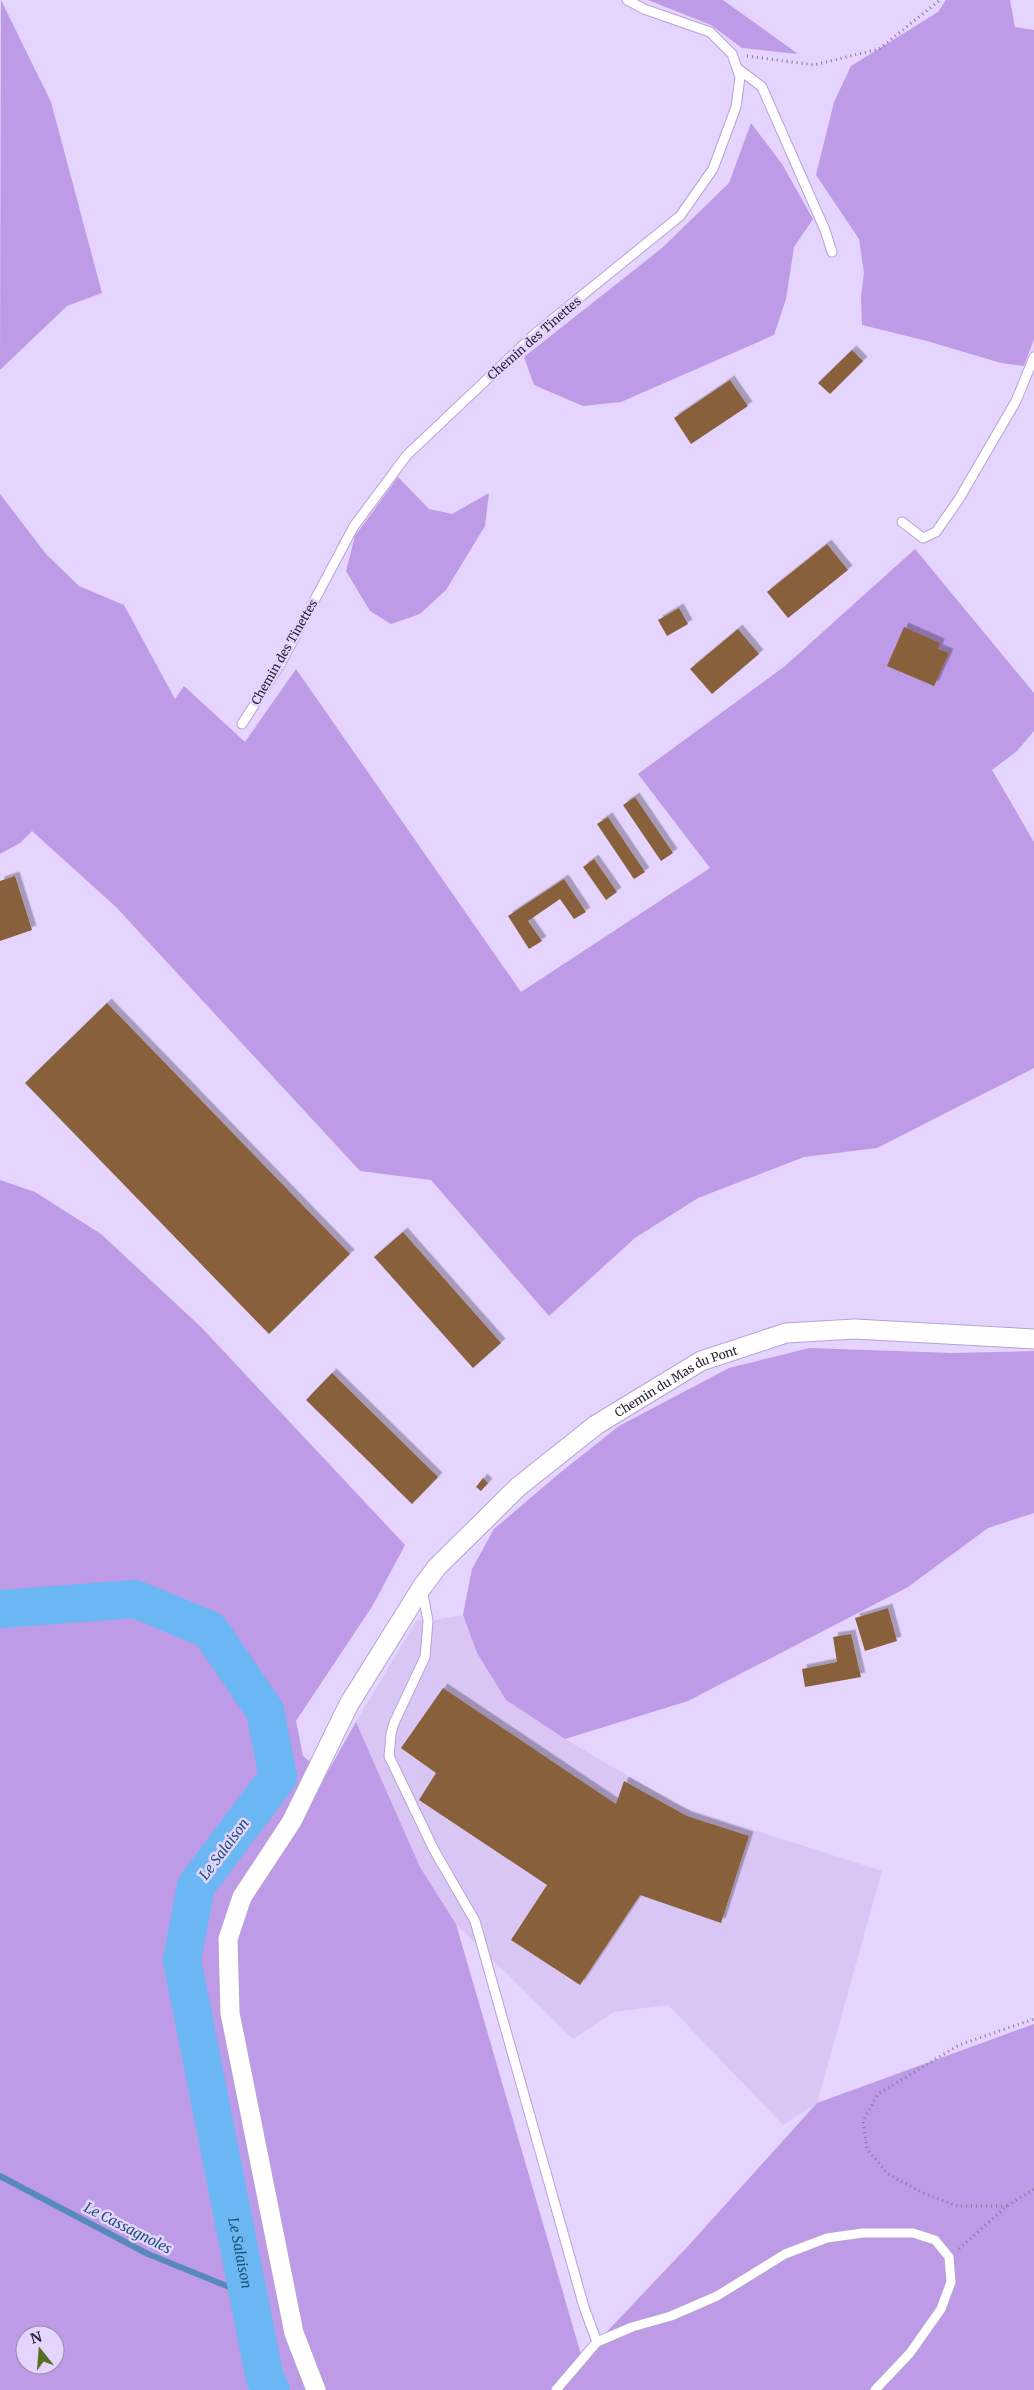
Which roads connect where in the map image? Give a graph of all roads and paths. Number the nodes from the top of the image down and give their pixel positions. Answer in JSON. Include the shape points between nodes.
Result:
{"nodes":[{"id":1,"x":627,"y":0,"type":"edge"},
{"id":2,"x":940,"y":0,"type":"edge"},
{"id":3,"x":732,"y":54,"type":"junction"},
{"id":4,"x":737,"y":68,"type":"junction"},
{"id":5,"x":832,"y":252,"type":"dead end"},
{"id":6,"x":1034,"y":357,"type":"edge"},
{"id":7,"x":902,"y":522,"type":"dead end"},
{"id":8,"x":242,"y":724,"type":"dead end"},
{"id":9,"x":1034,"y":1339,"type":"edge"},
{"id":10,"x":422,"y":1587,"type":"junction"},
{"id":11,"x":1034,"y":2019,"type":"edge"},
{"id":12,"x":1034,"y":2190,"type":"edge"},
{"id":13,"x":1007,"y":2206,"type":"junction"},
{"id":14,"x":949,"y":2257,"type":"junction"},
{"id":15,"x":597,"y":2342,"type":"junction"},
{"id":16,"x":316,"y":2390,"type":"edge"},
{"id":17,"x":556,"y":2390,"type":"edge"},
{"id":18,"x":875,"y":2390,"type":"edge"}],
"edges":[{"from":1,"to":3,"type":"lane","name":"Chemin des Tinettes","via":[[710,32]]},
{"from":2,"to":3,"type":"path","via":[[879,49],[814,65]]},
{"from":3,"to":4,"type":"lane","name":"Chemin des Tinettes"},
{"from":4,"to":5,"type":"lane","via":[[762,86]]},
{"from":4,"to":8,"type":"lane","name":"Chemin des Tinettes","via":[[740,77],[736,107],[713,169],[680,216],[537,332],[407,455],[354,526],[281,663]]},
{"from":6,"to":7,"type":"lane","via":[[1016,401],[936,532],[923,538]]},
{"from":9,"to":10,"type":"street","name":"Chemin du Mas du Pont","via":[[845,1329],[786,1333],[701,1361],[596,1425],[518,1487]]},
{"from":10,"to":15,"type":"lane","via":[[428,1621],[425,1657],[394,1723],[389,1756],[434,1850],[475,1921],[584,2307]]},
{"from":10,"to":16,"type":"street","name":"Chemin du Mas du Pont","via":[[349,1704],[292,1821],[242,1896],[228,1939],[230,2013],[294,2333]]},
{"from":11,"to":13,"type":"path","via":[[959,2045],[878,2094],[863,2121],[867,2149],[888,2174],[923,2193],[957,2206]]},
{"from":12,"to":13,"type":"path"},
{"from":13,"to":14,"type":"path"},
{"from":14,"to":15,"type":"lane","via":[[935,2240],[913,2233],[862,2233],[827,2238],[785,2254],[717,2296]]},
{"from":14,"to":18,"type":"lane","via":[[951,2282],[941,2309],[910,2353]]},
{"from":15,"to":17,"type":"lane"}]}
